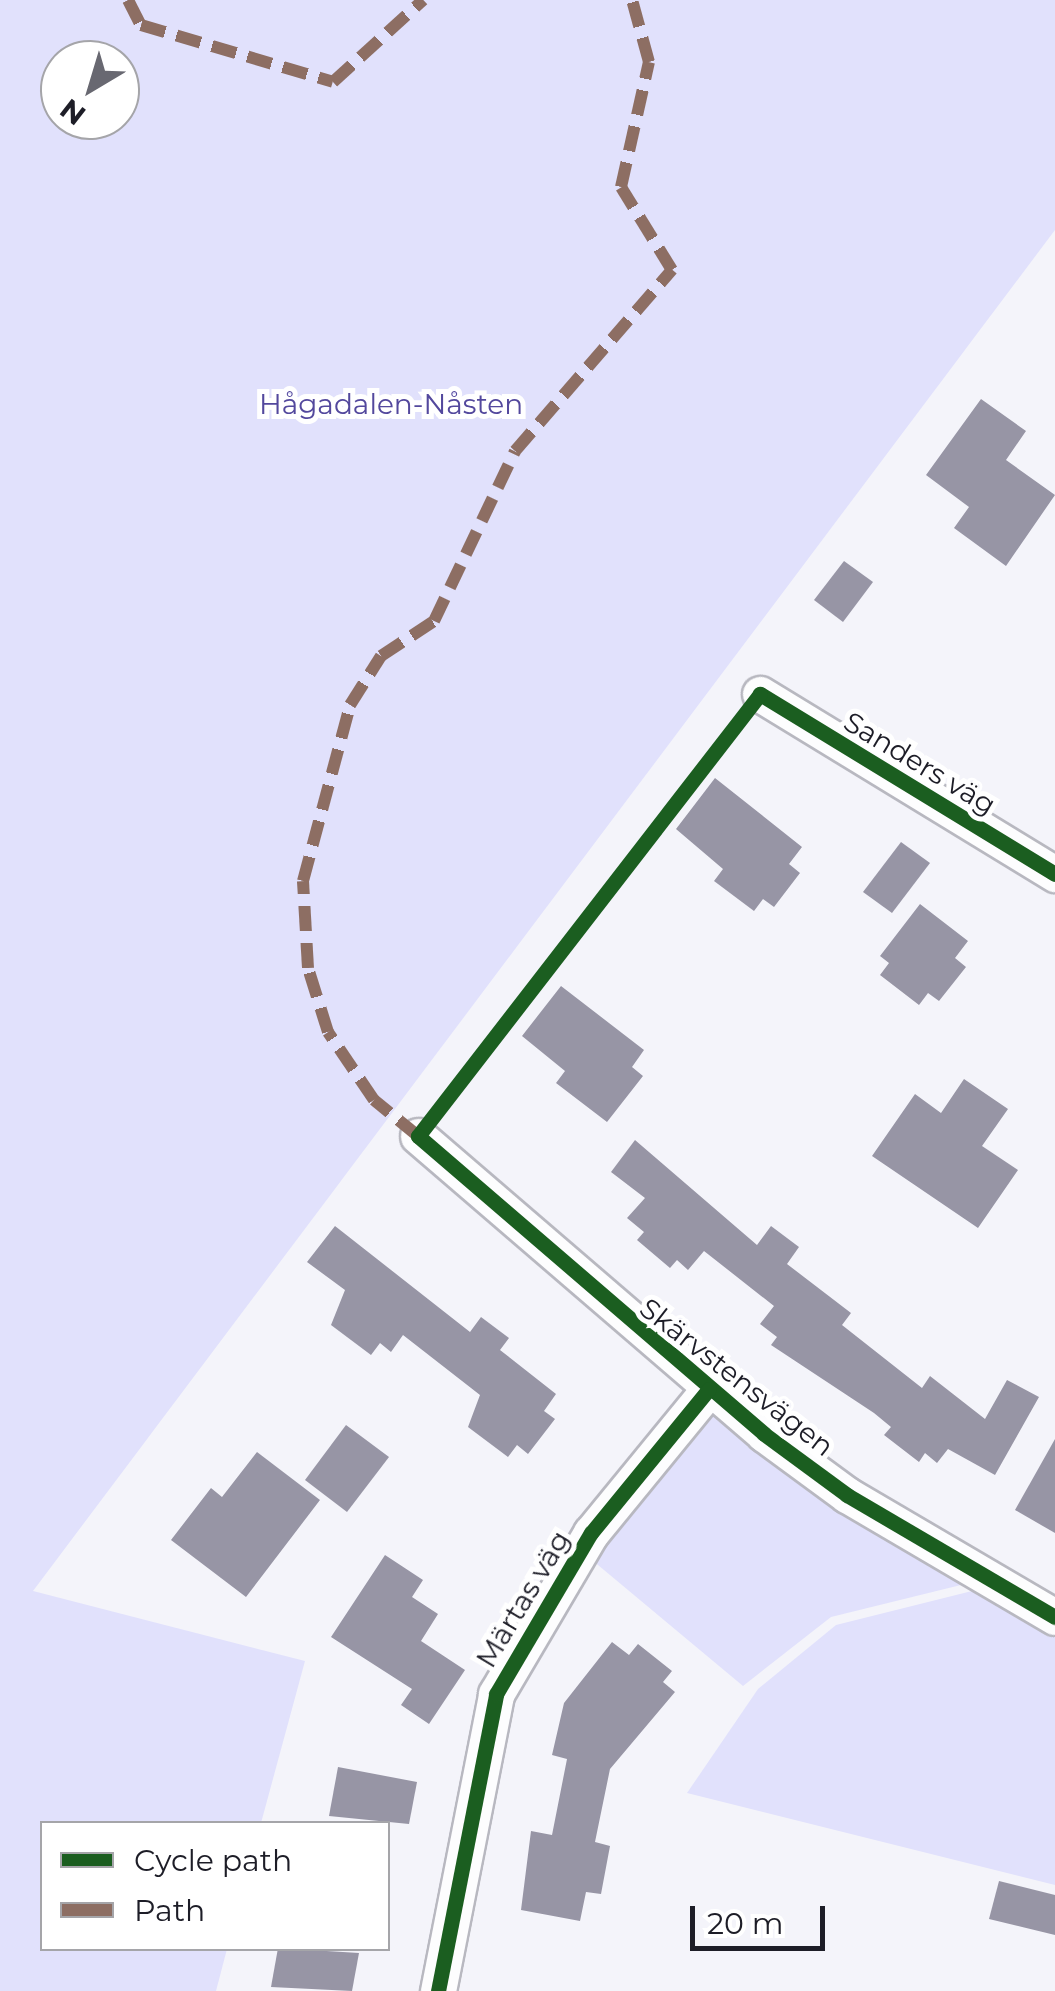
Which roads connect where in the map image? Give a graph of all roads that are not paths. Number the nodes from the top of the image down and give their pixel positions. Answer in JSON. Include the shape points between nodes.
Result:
{"nodes":[{"id":1,"x":760,"y":694,"type":"dead end"},
{"id":2,"x":1055,"y":874,"type":"edge"},
{"id":3,"x":418,"y":1136,"type":"dead end"},
{"id":4,"x":709,"y":1388,"type":"junction"},
{"id":5,"x":1055,"y":1617,"type":"edge"},
{"id":6,"x":438,"y":1991,"type":"edge"}],
"edges":[{"from":1,"to":2,"type":"street","name":"Sanders väg"},
{"from":3,"to":4,"type":"street","name":"Skärvstensvägen"},
{"from":4,"to":5,"type":"street","name":"Skärvstensvägen","via":[[848,1495]]},
{"from":4,"to":6,"type":"street","name":"Märtas väg","via":[[591,1533],[496,1694]]}]}
